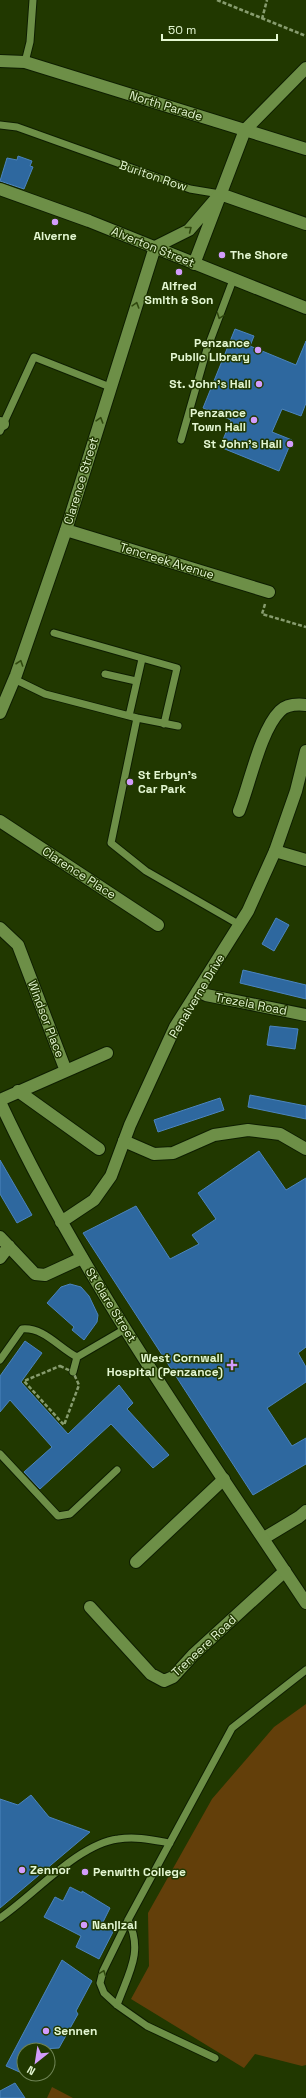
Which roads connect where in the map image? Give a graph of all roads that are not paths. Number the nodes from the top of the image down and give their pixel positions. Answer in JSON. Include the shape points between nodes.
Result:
{"nodes":[{"id":1,"x":33,"y":0,"type":"edge"},
{"id":2,"x":0,"y":61,"type":"edge"},
{"id":3,"x":25,"y":62,"type":"junction"},
{"id":4,"x":306,"y":68,"type":"edge"},
{"id":5,"x":0,"y":125,"type":"edge"},
{"id":6,"x":245,"y":130,"type":"junction"},
{"id":7,"x":306,"y":149,"type":"edge"},
{"id":8,"x":0,"y":189,"type":"edge"},
{"id":9,"x":220,"y":194,"type":"junction"},
{"id":10,"x":306,"y":224,"type":"edge"},
{"id":11,"x":155,"y":247,"type":"junction"},
{"id":12,"x":194,"y":264,"type":"junction"},
{"id":13,"x":233,"y":280,"type":"junction"},
{"id":14,"x":306,"y":308,"type":"edge"},
{"id":15,"x":110,"y":388,"type":"junction"},
{"id":16,"x":1,"y":426,"type":"edge"},
{"id":17,"x":181,"y":440,"type":"dead end"},
{"id":18,"x":66,"y":530,"type":"junction"},
{"id":19,"x":269,"y":592,"type":"road end"},
{"id":20,"x":54,"y":633,"type":"dead end"},
{"id":21,"x":142,"y":659,"type":"junction"},
{"id":22,"x":105,"y":674,"type":"dead end"},
{"id":23,"x":14,"y":679,"type":"junction"},
{"id":24,"x":136,"y":681,"type":"junction"},
{"id":25,"x":306,"y":705,"type":"edge"},
{"id":26,"x":0,"y":713,"type":"edge"},
{"id":27,"x":129,"y":716,"type":"junction"},
{"id":28,"x":137,"y":718,"type":"junction"},
{"id":29,"x":164,"y":724,"type":"junction"},
{"id":30,"x":178,"y":726,"type":"dead end"},
{"id":31,"x":306,"y":751,"type":"edge"},
{"id":32,"x":239,"y":811,"type":"dead end"},
{"id":33,"x":0,"y":822,"type":"edge"},
{"id":34,"x":275,"y":851,"type":"junction"},
{"id":35,"x":306,"y":860,"type":"edge"},
{"id":36,"x":158,"y":925,"type":"dead end"},
{"id":37,"x":240,"y":925,"type":"junction"},
{"id":38,"x":0,"y":928,"type":"edge"},
{"id":39,"x":198,"y":991,"type":"junction"},
{"id":40,"x":306,"y":1014,"type":"edge"},
{"id":41,"x":107,"y":1054,"type":"dead end"},
{"id":42,"x":66,"y":1071,"type":"junction"},
{"id":43,"x":18,"y":1091,"type":"junction"},
{"id":44,"x":0,"y":1101,"type":"edge"},
{"id":45,"x":124,"y":1141,"type":"junction"},
{"id":46,"x":99,"y":1149,"type":"dead end"},
{"id":47,"x":306,"y":1149,"type":"edge"},
{"id":48,"x":61,"y":1222,"type":"junction"},
{"id":49,"x":0,"y":1237,"type":"edge"},
{"id":50,"x":9,"y":1246,"type":"junction"},
{"id":51,"x":0,"y":1258,"type":"edge"},
{"id":52,"x":82,"y":1258,"type":"junction"},
{"id":53,"x":125,"y":1329,"type":"junction"},
{"id":54,"x":77,"y":1357,"type":"junction"},
{"id":55,"x":0,"y":1360,"type":"edge"},
{"id":56,"x":72,"y":1372,"type":"road end"},
{"id":57,"x":0,"y":1454,"type":"edge"},
{"id":58,"x":117,"y":1470,"type":"dead end"},
{"id":59,"x":224,"y":1479,"type":"junction"},
{"id":60,"x":306,"y":1511,"type":"edge"},
{"id":61,"x":264,"y":1538,"type":"junction"},
{"id":62,"x":136,"y":1562,"type":"dead end"},
{"id":63,"x":285,"y":1571,"type":"junction"},
{"id":64,"x":306,"y":1602,"type":"edge"},
{"id":65,"x":90,"y":1607,"type":"dead end"},
{"id":66,"x":306,"y":1670,"type":"edge"},
{"id":67,"x":170,"y":1843,"type":"junction"},
{"id":68,"x":0,"y":1918,"type":"edge"},
{"id":69,"x":128,"y":1920,"type":"junction"},
{"id":70,"x":117,"y":2005,"type":"junction"},
{"id":71,"x":214,"y":2058,"type":"dead end"}],
"edges":[{"from":1,"to":3,"type":"lane","via":[[30,42]]},
{"from":2,"to":3,"type":"street","name":"North Parade"},
{"from":3,"to":6,"type":"street","name":"North Parade"},
{"from":4,"to":6,"type":"street"},
{"from":5,"to":9,"type":"lane","name":"Buriton Row","via":[[17,128],[190,189]]},
{"from":6,"to":7,"type":"street","name":"North Parade"},
{"from":6,"to":9,"type":"street"},
{"from":8,"to":11,"type":"street","name":"Alverton Street"},
{"from":9,"to":10,"type":"street","name":"Buriton Row"},
{"from":11,"to":9,"type":"street","one_way":true,"via":[[189,230]]},
{"from":9,"to":12,"type":"street"},
{"from":11,"to":12,"type":"street","name":"Alverton Street"},
{"from":15,"to":11,"type":"street","name":"Clarence Street","one_way":true},
{"from":12,"to":13,"type":"street","name":"Alverton Street"},
{"from":13,"to":14,"type":"street","name":"Alverton Street"},
{"from":13,"to":17,"type":"lane","one_way":true,"via":[[207,349]]},
{"from":15,"to":16,"type":"lane","via":[[34,357]]},
{"from":18,"to":15,"type":"street","name":"Clarence Street","one_way":true},
{"from":18,"to":19,"type":"street","name":"Tencreek Avenue"},
{"from":23,"to":18,"type":"street","name":"Clarence Street","one_way":true},
{"from":20,"to":21,"type":"lane"},
{"from":21,"to":24,"type":"lane"},
{"from":21,"to":29,"type":"lane","via":[[177,668]]},
{"from":22,"to":24,"type":"lane"},
{"from":23,"to":26,"type":"street","name":"Clarence Street"},
{"from":23,"to":27,"type":"lane","via":[[45,694]]},
{"from":24,"to":27,"type":"lane"},
{"from":25,"to":32,"type":"street","via":[[294,704],[281,710],[270,723]]},
{"from":27,"to":28,"type":"lane"},
{"from":28,"to":29,"type":"lane"},
{"from":28,"to":37,"type":"lane","via":[[111,843],[146,871]]},
{"from":29,"to":30,"type":"lane"},
{"from":31,"to":34,"type":"street","name":"Penalverne Drive"},
{"from":33,"to":36,"type":"street","name":"Clarence Place"},
{"from":34,"to":35,"type":"street"},
{"from":34,"to":37,"type":"street","name":"Penalverne Drive"},
{"from":37,"to":39,"type":"street","name":"Penalverne Drive"},
{"from":38,"to":42,"type":"street","name":"Windsor Place","via":[[18,945]]},
{"from":39,"to":40,"type":"street","name":"Trezela Road","via":[[206,995]]},
{"from":39,"to":45,"type":"street","name":"Penalverne Drive","via":[[175,1027]]},
{"from":41,"to":42,"type":"street"},
{"from":42,"to":43,"type":"street","name":"Windsor Place"},
{"from":43,"to":44,"type":"street","name":"Windsor Place"},
{"from":43,"to":46,"type":"street"},
{"from":44,"to":48,"type":"street","name":"St Clare Street"},
{"from":45,"to":47,"type":"street","via":[[154,1154],[173,1153],[214,1135],[248,1130],[280,1134]]},
{"from":45,"to":48,"type":"street","name":"Penalverne Drive","via":[[110,1176],[94,1200]]},
{"from":48,"to":52,"type":"street","name":"St Clare Street"},
{"from":49,"to":50,"type":"street"},
{"from":50,"to":51,"type":"street"},
{"from":50,"to":52,"type":"street","via":[[35,1274],[45,1275]]},
{"from":52,"to":53,"type":"street","name":"St Clare Street"},
{"from":53,"to":54,"type":"lane"},
{"from":53,"to":59,"type":"street","name":"St Clare Street"},
{"from":54,"to":55,"type":"lane","via":[[31,1328],[22,1329]]},
{"from":54,"to":56,"type":"lane"},
{"from":57,"to":58,"type":"lane","via":[[58,1516],[70,1514]]},
{"from":59,"to":61,"type":"street","name":"St Clare Street"},
{"from":59,"to":62,"type":"street"},
{"from":60,"to":61,"type":"street"},
{"from":61,"to":63,"type":"street","name":"St Clare Street"},
{"from":63,"to":64,"type":"street","name":"St Clare Street"},
{"from":63,"to":65,"type":"street","name":"Treneere Road","via":[[193,1655],[173,1677],[164,1681],[151,1674]]},
{"from":66,"to":67,"type":"lane","via":[[232,1728]]},
{"from":67,"to":68,"type":"lane","via":[[138,1838],[118,1839],[101,1844],[82,1853]]},
{"from":67,"to":69,"type":"lane"},
{"from":69,"to":70,"type":"lane","via":[[135,1934],[136,1952]]},
{"from":70,"to":69,"type":"lane","one_way":true,"via":[[104,1993],[100,1983]]},
{"from":70,"to":71,"type":"lane","via":[[148,2026]]}]}
